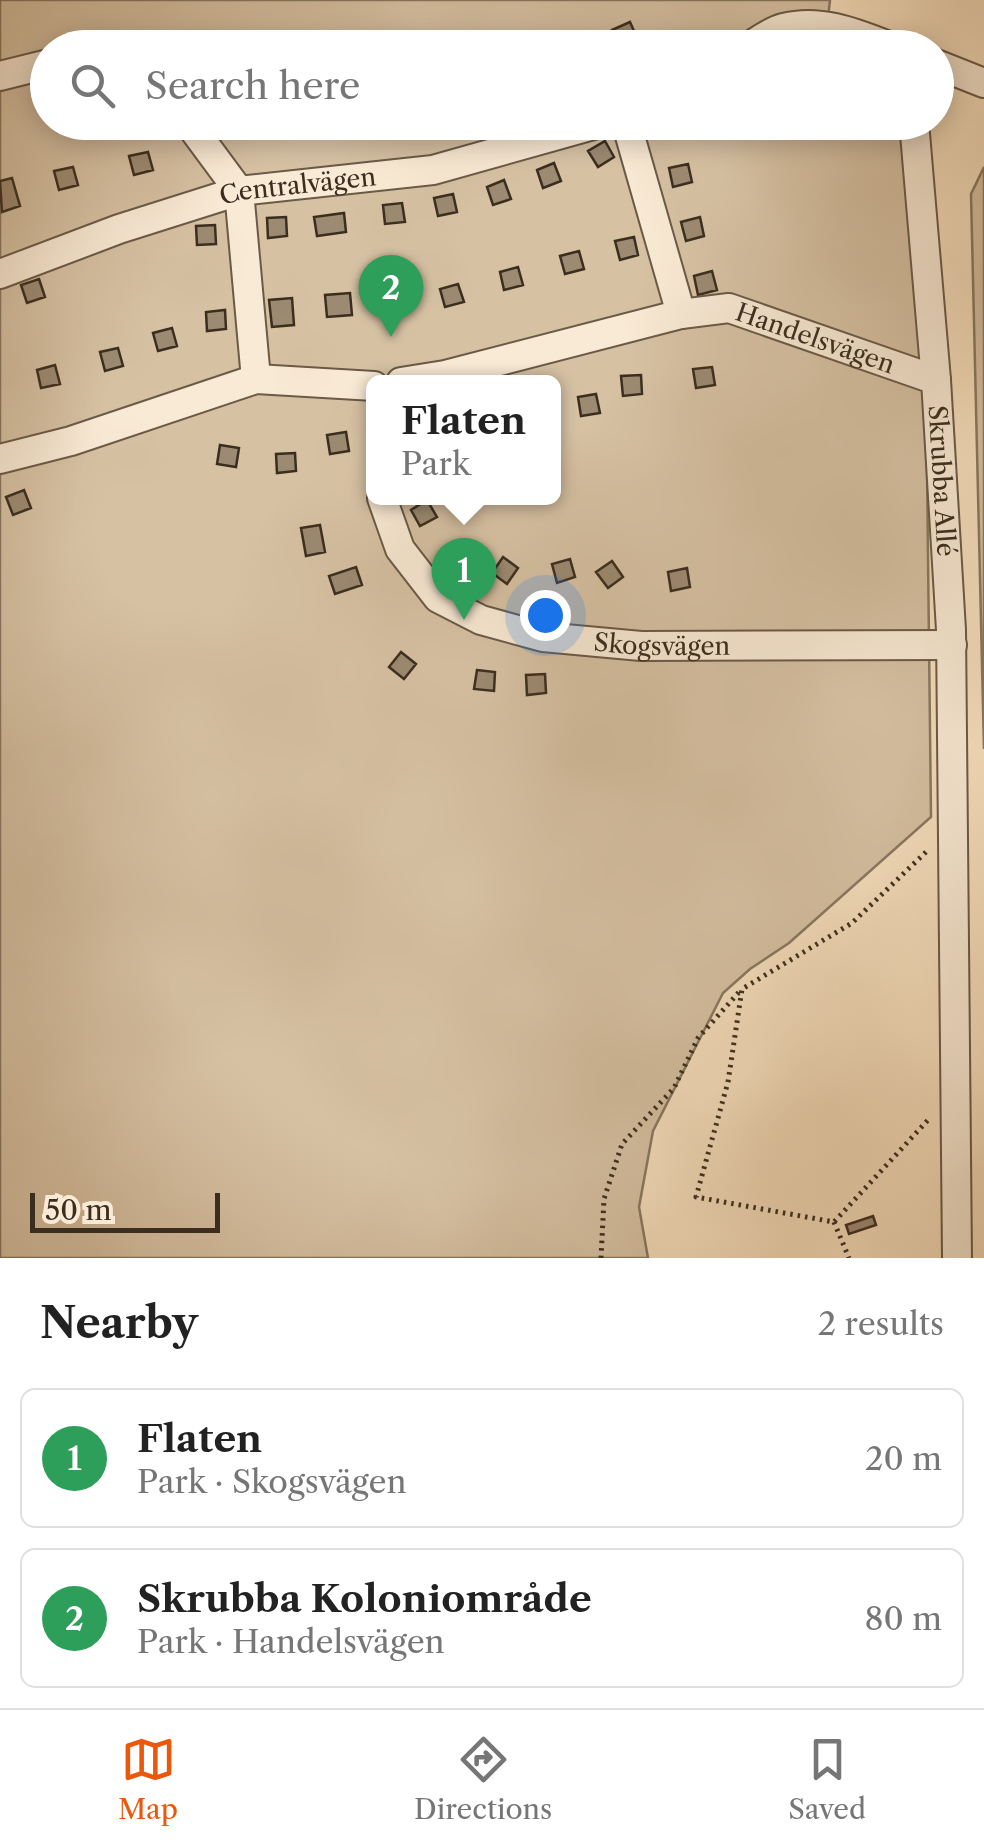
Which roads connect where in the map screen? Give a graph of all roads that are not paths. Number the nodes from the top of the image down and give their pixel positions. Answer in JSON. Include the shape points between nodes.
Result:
{"nodes":[{"id":1,"x":778,"y":30,"type":"edge"},
{"id":2,"x":849,"y":30,"type":"edge"},
{"id":3,"x":30,"y":68,"type":"edge"},
{"id":4,"x":954,"y":71,"type":"edge"},
{"id":5,"x":0,"y":76,"type":"edge"},
{"id":6,"x":984,"y":83,"type":"edge"},
{"id":7,"x":201,"y":140,"type":"edge"},
{"id":8,"x":540,"y":140,"type":"edge"},
{"id":9,"x":631,"y":140,"type":"edge"},
{"id":10,"x":916,"y":140,"type":"edge"},
{"id":11,"x":239,"y":191,"type":"junction"},
{"id":12,"x":0,"y":274,"type":"edge"},
{"id":13,"x":681,"y":314,"type":"junction"},
{"id":14,"x":445,"y":375,"type":"edge"},
{"id":15,"x":256,"y":379,"type":"junction"},
{"id":16,"x":936,"y":380,"type":"junction"},
{"id":17,"x":366,"y":386,"type":"edge"},
{"id":18,"x":0,"y":459,"type":"edge"},
{"id":19,"x":384,"y":505,"type":"edge"},
{"id":20,"x":952,"y":645,"type":"junction"},
{"id":21,"x":957,"y":1258,"type":"edge"}],
"edges":[{"from":1,"to":2,"type":"street"},
{"from":3,"to":5,"type":"street"},
{"from":4,"to":6,"type":"street"},
{"from":7,"to":11,"type":"street"},
{"from":8,"to":11,"type":"street","name":"Centralvägen","via":[[432,170]]},
{"from":9,"to":13,"type":"street"},
{"from":10,"to":16,"type":"street","name":"Skrubba Allé"},
{"from":11,"to":12,"type":"street","name":"Centralvägen"},
{"from":11,"to":15,"type":"street"},
{"from":13,"to":14,"type":"street","name":"Handelsvägen"},
{"from":13,"to":16,"type":"street","name":"Handelsvägen","via":[[728,308]]},
{"from":15,"to":17,"type":"street"},
{"from":15,"to":18,"type":"street"},
{"from":16,"to":20,"type":"street","name":"Skrubba Allé"},
{"from":19,"to":20,"type":"street","name":"Skogsvägen","via":[[400,549],[438,598],[481,620],[543,637],[642,646]]},
{"from":20,"to":21,"type":"street","name":"Skrubba Allé"}]}
